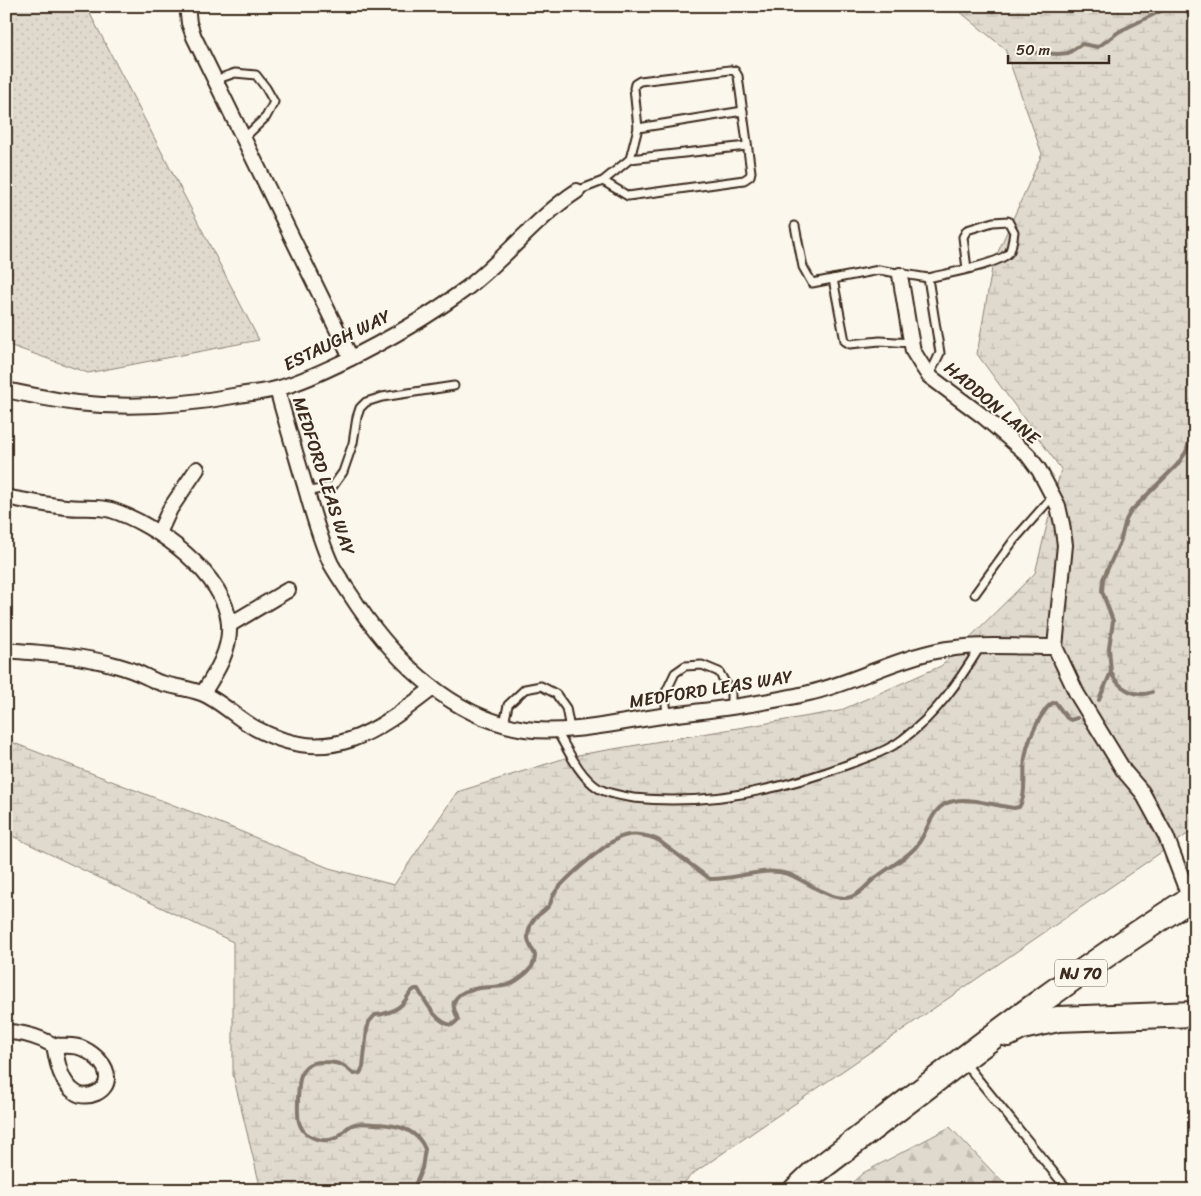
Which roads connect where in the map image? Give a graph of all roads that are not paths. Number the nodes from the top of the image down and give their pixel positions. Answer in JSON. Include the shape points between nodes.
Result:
{"nodes":[{"id":1,"x":187,"y":6,"type":"edge"},
{"id":2,"x":215,"y":80,"type":"junction"},
{"id":3,"x":743,"y":111,"type":"junction"},
{"id":4,"x":638,"y":128,"type":"junction"},
{"id":5,"x":244,"y":138,"type":"junction"},
{"id":6,"x":747,"y":146,"type":"junction"},
{"id":7,"x":630,"y":159,"type":"junction"},
{"id":8,"x":603,"y":181,"type":"junction"},
{"id":9,"x":577,"y":191,"type":"joint"},
{"id":10,"x":795,"y":226,"type":"dead end"},
{"id":11,"x":968,"y":269,"type":"junction"},
{"id":12,"x":900,"y":275,"type":"junction"},
{"id":13,"x":928,"y":278,"type":"junction"},
{"id":14,"x":834,"y":279,"type":"junction"},
{"id":15,"x":912,"y":343,"type":"junction"},
{"id":16,"x":351,"y":358,"type":"junction"},
{"id":17,"x":929,"y":376,"type":"junction"},
{"id":18,"x":454,"y":386,"type":"dead end"},
{"id":19,"x":277,"y":389,"type":"junction"},
{"id":20,"x":6,"y":390,"type":"edge"},
{"id":21,"x":197,"y":469,"type":"dead end"},
{"id":22,"x":307,"y":492,"type":"junction"},
{"id":23,"x":1053,"y":496,"type":"junction"},
{"id":24,"x":6,"y":497,"type":"edge"},
{"id":25,"x":159,"y":533,"type":"junction"},
{"id":26,"x":288,"y":590,"type":"dead end"},
{"id":27,"x":975,"y":594,"type":"dead end"},
{"id":28,"x":229,"y":625,"type":"junction"},
{"id":29,"x":980,"y":647,"type":"junction"},
{"id":30,"x":1055,"y":647,"type":"junction"},
{"id":31,"x":6,"y":650,"type":"edge"},
{"id":32,"x":433,"y":688,"type":"junction"},
{"id":33,"x":203,"y":693,"type":"junction"},
{"id":34,"x":732,"y":706,"type":"junction"},
{"id":35,"x":666,"y":716,"type":"junction"},
{"id":36,"x":504,"y":724,"type":"junction"},
{"id":37,"x":570,"y":729,"type":"junction"},
{"id":38,"x":556,"y":730,"type":"junction"},
{"id":39,"x":1193,"y":901,"type":"edge"},
{"id":40,"x":1195,"y":1014,"type":"edge"},
{"id":41,"x":6,"y":1032,"type":"edge"},
{"id":42,"x":54,"y":1045,"type":"dead end"},
{"id":43,"x":968,"y":1054,"type":"junction"},
{"id":44,"x":796,"y":1190,"type":"edge"},
{"id":45,"x":1068,"y":1190,"type":"edge"}],
"edges":[{"from":1,"to":2,"type":"street","via":[[194,37]]},
{"from":2,"to":5,"type":"street"},
{"from":2,"to":5,"type":"lane","via":[[235,73],[256,75],[274,102],[266,117]]},
{"from":3,"to":4,"type":"lane"},
{"from":3,"to":4,"type":"lane","via":[[735,71],[640,81],[634,88]]},
{"from":3,"to":6,"type":"lane"},
{"from":4,"to":7,"type":"lane"},
{"from":5,"to":16,"type":"street"},
{"from":6,"to":7,"type":"lane"},
{"from":6,"to":8,"type":"lane","via":[[751,172],[744,180],[628,196]]},
{"from":7,"to":8,"type":"lane"},
{"from":8,"to":9,"type":"lane"},
{"from":9,"to":16,"type":"street","name":"ESTAUGH WAY","via":[[547,213],[466,288],[407,328]]},
{"from":10,"to":14,"type":"lane","via":[[803,266],[812,283]]},
{"from":11,"to":11,"type":"lane","via":[[1002,259],[1010,252],[1014,232],[1008,221],[967,230],[963,237]]},
{"from":11,"to":13,"type":"lane"},
{"from":12,"to":13,"type":"lane"},
{"from":12,"to":14,"type":"lane","via":[[879,270]]},
{"from":12,"to":15,"type":"street","name":"HADDON LANE"},
{"from":13,"to":17,"type":"lane","via":[[940,353]]},
{"from":14,"to":15,"type":"lane","via":[[845,341],[850,344],[880,341]]},
{"from":15,"to":17,"type":"street","name":"HADDON LANE","via":[[913,351]]},
{"from":16,"to":19,"type":"street","name":"ESTAUGH WAY"},
{"from":17,"to":23,"type":"street","name":"HADDON LANE","via":[[1014,441],[1039,470]]},
{"from":18,"to":22,"type":"lane","via":[[366,402],[357,417],[353,443],[343,472],[333,486]]},
{"from":19,"to":20,"type":"street","name":"ESTAUGH WAY","via":[[212,400],[143,405],[77,403]]},
{"from":19,"to":22,"type":"street","name":"MEDFORD LEAS WAY"},
{"from":21,"to":25,"type":"street","via":[[170,509]]},
{"from":22,"to":32,"type":"street","name":"MEDFORD LEAS WAY","via":[[332,564],[351,596],[389,646]]},
{"from":23,"to":27,"type":"lane","via":[[1014,540]]},
{"from":23,"to":30,"type":"street","name":"HADDON LANE","via":[[1065,545]]},
{"from":24,"to":25,"type":"street","via":[[68,508],[98,507],[124,515]]},
{"from":25,"to":28,"type":"street","via":[[184,553],[213,585],[227,609]]},
{"from":26,"to":28,"type":"street"},
{"from":28,"to":33,"type":"street","via":[[221,663]]},
{"from":29,"to":30,"type":"street","name":"MEDFORD LEAS WAY"},
{"from":29,"to":34,"type":"street","name":"MEDFORD LEAS WAY","via":[[931,652],[810,693]]},
{"from":29,"to":38,"type":"lane","via":[[960,680],[929,718],[902,741],[816,777],[757,790],[710,798],[668,800],[621,796],[598,788],[583,774]]},
{"from":30,"to":39,"type":"street","via":[[1077,694],[1124,771],[1142,792],[1166,836]]},
{"from":31,"to":33,"type":"street","via":[[89,659],[126,669],[159,683]]},
{"from":32,"to":33,"type":"street","via":[[374,730],[348,741],[321,745],[293,742],[266,734]]},
{"from":32,"to":36,"type":"street","name":"MEDFORD LEAS WAY","via":[[460,706]]},
{"from":34,"to":35,"type":"street","name":"MEDFORD LEAS WAY"},
{"from":34,"to":35,"type":"lane","via":[[731,693],[719,672],[702,665],[685,666],[675,673],[665,694]]},
{"from":35,"to":37,"type":"street","name":"MEDFORD LEAS WAY"},
{"from":36,"to":37,"type":"lane","via":[[508,705],[525,689],[541,686],[556,694],[566,708]]},
{"from":36,"to":38,"type":"street","name":"MEDFORD LEAS WAY","via":[[525,729]]},
{"from":37,"to":38,"type":"street","name":"MEDFORD LEAS WAY"},
{"from":39,"to":43,"type":"highway","number":"NJ 70","via":[[1055,991]]},
{"from":40,"to":43,"type":"highway","via":[[1058,1019],[1022,1027]]},
{"from":41,"to":42,"type":"street","via":[[26,1034]]},
{"from":43,"to":44,"type":"highway","number":"NJ 70"},
{"from":43,"to":45,"type":"lane"}]}
